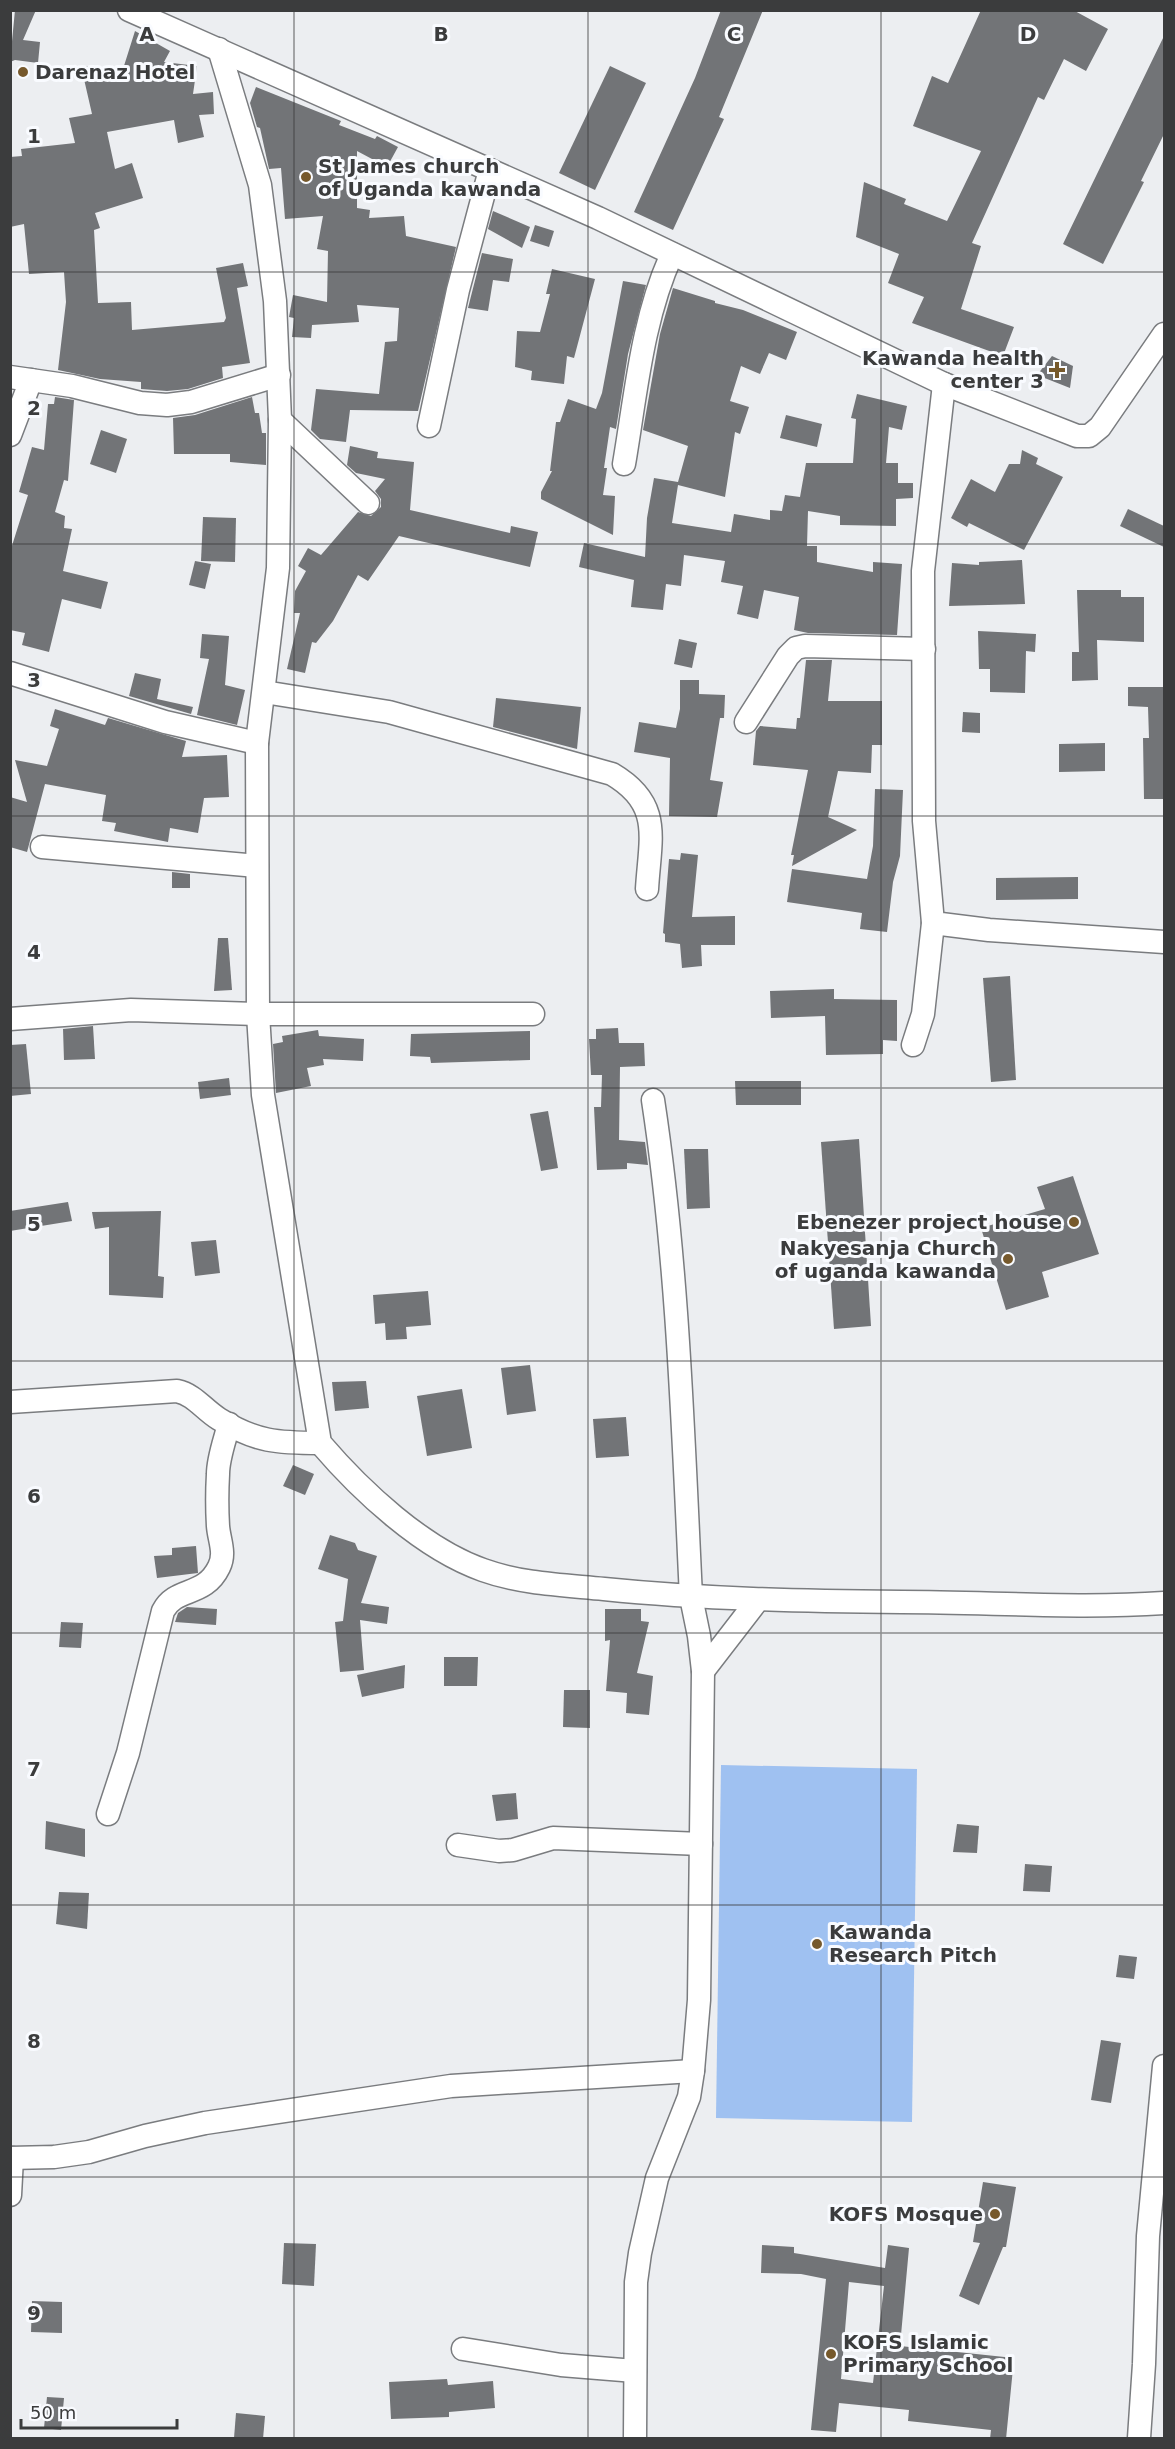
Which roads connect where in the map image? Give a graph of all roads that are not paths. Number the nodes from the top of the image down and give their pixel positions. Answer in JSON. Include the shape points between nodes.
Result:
{"nodes":[{"id":1,"x":129,"y":10,"type":"edge"},
{"id":2,"x":219,"y":49,"type":"junction"},
{"id":3,"x":490,"y":170,"type":"junction"},
{"id":4,"x":672,"y":254,"type":"junction"},
{"id":5,"x":1164,"y":334,"type":"edge"},
{"id":6,"x":1157,"y":358,"type":"edge"},
{"id":7,"x":279,"y":375,"type":"junction"},
{"id":8,"x":21,"y":378,"type":"edge"},
{"id":9,"x":944,"y":384,"type":"junction"},
{"id":10,"x":280,"y":420,"type":"junction"},
{"id":11,"x":429,"y":426,"type":"dead end"},
{"id":12,"x":10,"y":435,"type":"edge"},
{"id":13,"x":624,"y":464,"type":"dead end"},
{"id":14,"x":368,"y":503,"type":"dead end"},
{"id":15,"x":924,"y":649,"type":"junction"},
{"id":16,"x":10,"y":673,"type":"edge"},
{"id":17,"x":264,"y":692,"type":"junction"},
{"id":18,"x":746,"y":722,"type":"dead end"},
{"id":19,"x":257,"y":743,"type":"junction"},
{"id":20,"x":42,"y":847,"type":"dead end"},
{"id":21,"x":257,"y":866,"type":"junction"},
{"id":22,"x":647,"y":889,"type":"dead end"},
{"id":23,"x":933,"y":923,"type":"junction"},
{"id":24,"x":1164,"y":942,"type":"edge"},
{"id":25,"x":258,"y":1014,"type":"junction"},
{"id":26,"x":533,"y":1014,"type":"dead end"},
{"id":27,"x":10,"y":1019,"type":"edge"},
{"id":28,"x":913,"y":1045,"type":"dead end"},
{"id":29,"x":653,"y":1100,"type":"dead end"},
{"id":30,"x":10,"y":1402,"type":"edge"},
{"id":31,"x":230,"y":1424,"type":"junction"},
{"id":32,"x":320,"y":1443,"type":"junction"},
{"id":33,"x":691,"y":1597,"type":"junction"},
{"id":34,"x":757,"y":1600,"type":"junction"},
{"id":35,"x":1164,"y":1603,"type":"edge"},
{"id":36,"x":703,"y":1671,"type":"junction"},
{"id":37,"x":108,"y":1814,"type":"dead end"},
{"id":38,"x":701,"y":1844,"type":"junction"},
{"id":39,"x":458,"y":1845,"type":"dead end"},
{"id":40,"x":1164,"y":2066,"type":"edge"},
{"id":41,"x":693,"y":2071,"type":"junction"},
{"id":42,"x":11,"y":2158,"type":"edge"},
{"id":43,"x":10,"y":2195,"type":"edge"},
{"id":44,"x":1156,"y":2240,"type":"edge"},
{"id":45,"x":463,"y":2349,"type":"dead end"},
{"id":46,"x":635,"y":2371,"type":"junction"},
{"id":47,"x":635,"y":2439,"type":"edge"},
{"id":48,"x":1139,"y":2439,"type":"edge"}],
"edges":[{"from":1,"to":2,"type":"street"},
{"from":2,"to":3,"type":"street"},
{"from":2,"to":7,"type":"street","via":[[260,185]]},
{"from":3,"to":4,"type":"street"},
{"from":3,"to":11,"type":"street","via":[[458,290]]},
{"from":4,"to":9,"type":"street"},
{"from":4,"to":13,"type":"street","via":[[656,290]]},
{"from":5,"to":6,"type":"street"},
{"from":6,"to":9,"type":"street","via":[[1089,436],[1077,436]]},
{"from":7,"to":8,"type":"street","via":[[191,402],[167,405]]},
{"from":7,"to":10,"type":"street"},
{"from":8,"to":12,"type":"street"},
{"from":9,"to":15,"type":"street","via":[[923,571]]},
{"from":10,"to":14,"type":"street"},
{"from":10,"to":17,"type":"street","via":[[278,568]]},
{"from":15,"to":18,"type":"street","via":[[796,648]]},
{"from":15,"to":23,"type":"street","via":[[924,821]]},
{"from":16,"to":19,"type":"street","via":[[165,722]]},
{"from":17,"to":19,"type":"street"},
{"from":17,"to":22,"type":"street","via":[[389,712],[612,774],[628,784],[647,807],[651,820]]},
{"from":19,"to":21,"type":"street"},
{"from":20,"to":21,"type":"street"},
{"from":21,"to":25,"type":"street"},
{"from":23,"to":24,"type":"street"},
{"from":23,"to":28,"type":"street","via":[[922,1014]]},
{"from":25,"to":26,"type":"street"},
{"from":25,"to":27,"type":"street","via":[[131,1010]]},
{"from":25,"to":32,"type":"street","via":[[263,1095]]},
{"from":29,"to":33,"type":"street","via":[[676,1310]]},
{"from":30,"to":31,"type":"street","via":[[177,1391],[188,1394]]},
{"from":31,"to":32,"type":"street","via":[[253,1437],[275,1443]]},
{"from":31,"to":37,"type":"street","via":[[218,1471],[221,1564],[213,1578],[196,1591],[170,1600],[164,1611],[128,1753]]},
{"from":32,"to":33,"type":"street","via":[[341,1468],[397,1518],[438,1548],[481,1570],[517,1580]]},
{"from":33,"to":34,"type":"street"},
{"from":33,"to":36,"type":"street"},
{"from":34,"to":35,"type":"street","via":[[1110,1607]]},
{"from":34,"to":36,"type":"street"},
{"from":36,"to":38,"type":"street"},
{"from":38,"to":39,"type":"street","via":[[553,1838],[513,1850]]},
{"from":38,"to":41,"type":"street","via":[[699,2000]]},
{"from":40,"to":44,"type":"street"},
{"from":41,"to":42,"type":"street","via":[[451,2086],[205,2123],[89,2152]]},
{"from":41,"to":46,"type":"street","via":[[688,2097],[657,2178],[640,2253]]},
{"from":42,"to":43,"type":"street"},
{"from":44,"to":48,"type":"street"},
{"from":45,"to":46,"type":"street","via":[[561,2365]]},
{"from":46,"to":47,"type":"street"}]}
